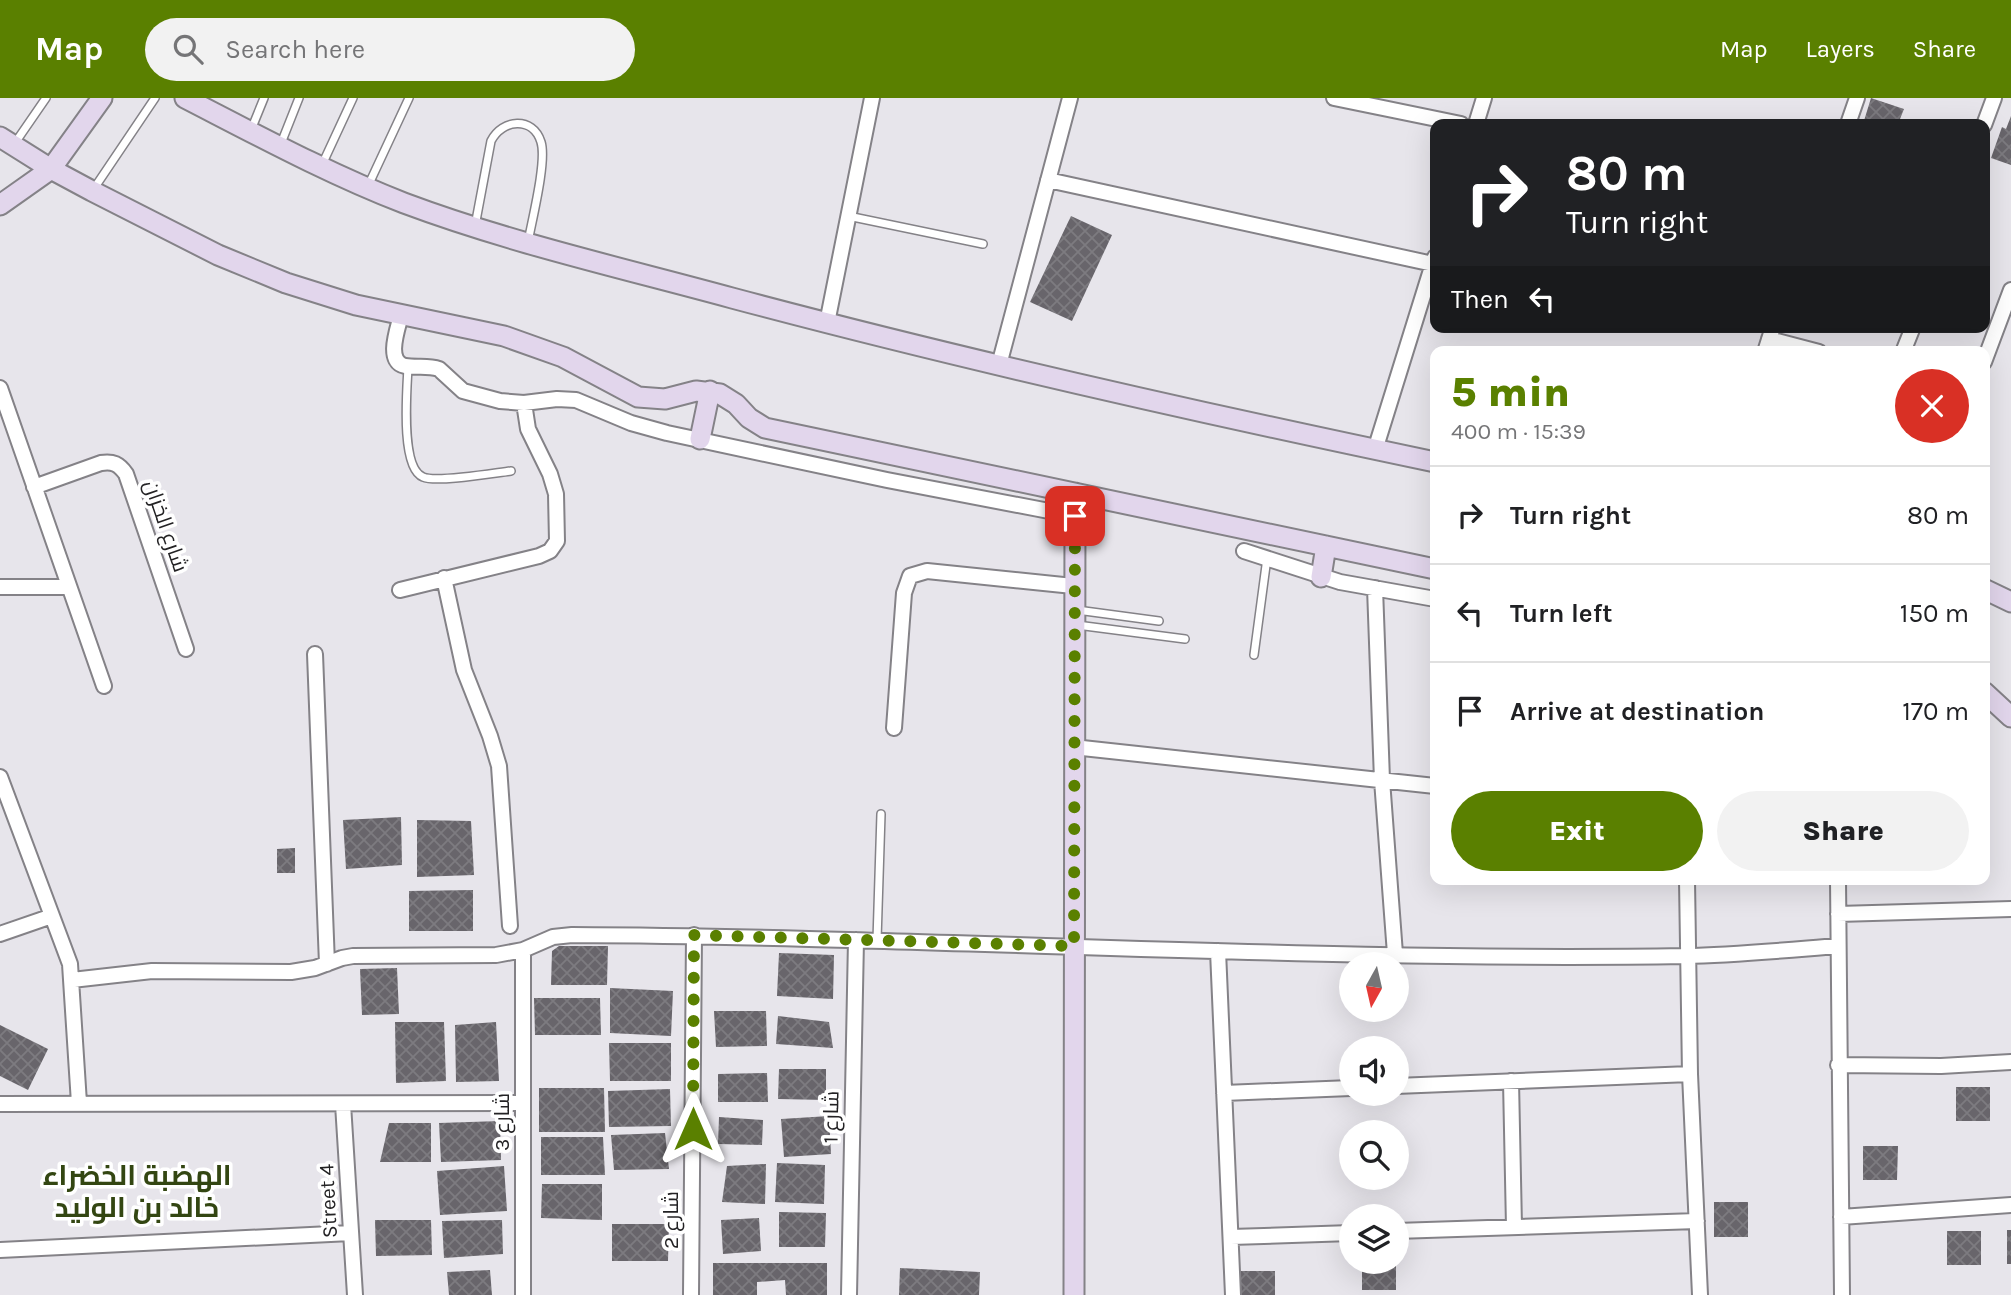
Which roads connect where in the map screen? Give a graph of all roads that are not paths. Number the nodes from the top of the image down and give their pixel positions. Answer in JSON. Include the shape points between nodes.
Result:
{"nodes":[{"id":1,"x":46,"y":98,"type":"edge"},
{"id":2,"x":103,"y":98,"type":"edge"},
{"id":3,"x":155,"y":98,"type":"edge"},
{"id":4,"x":186,"y":98,"type":"edge"},
{"id":5,"x":264,"y":98,"type":"edge"},
{"id":6,"x":299,"y":98,"type":"edge"},
{"id":7,"x":353,"y":98,"type":"edge"},
{"id":8,"x":409,"y":98,"type":"edge"},
{"id":9,"x":872,"y":98,"type":"edge"},
{"id":10,"x":1070,"y":98,"type":"edge"},
{"id":11,"x":1334,"y":98,"type":"edge"},
{"id":12,"x":1484,"y":98,"type":"edge"},
{"id":13,"x":1857,"y":98,"type":"edge"},
{"id":14,"x":1994,"y":98,"type":"edge"},
{"id":15,"x":1437,"y":119,"type":"edge"},
{"id":16,"x":1478,"y":119,"type":"edge"},
{"id":17,"x":1850,"y":119,"type":"edge"},
{"id":18,"x":1986,"y":119,"type":"edge"},
{"id":19,"x":250,"y":131,"type":"junction"},
{"id":20,"x":7,"y":141,"type":"edge"},
{"id":21,"x":280,"y":146,"type":"junction"},
{"id":22,"x":321,"y":167,"type":"junction"},
{"id":23,"x":51,"y":169,"type":"junction"},
{"id":24,"x":1048,"y":180,"type":"junction"},
{"id":25,"x":368,"y":188,"type":"junction"},
{"id":26,"x":92,"y":191,"type":"junction"},
{"id":27,"x":0,"y":205,"type":"edge"},
{"id":28,"x":848,"y":216,"type":"junction"},
{"id":29,"x":475,"y":227,"type":"junction"},
{"id":30,"x":528,"y":243,"type":"junction"},
{"id":31,"x":983,"y":244,"type":"dead end"},
{"id":32,"x":1430,"y":259,"type":"edge"},
{"id":33,"x":1430,"y":273,"type":"edge"},
{"id":34,"x":2011,"y":290,"type":"edge"},
{"id":35,"x":401,"y":315,"type":"junction"},
{"id":36,"x":827,"y":323,"type":"junction"},
{"id":37,"x":1769,"y":339,"type":"edge"},
{"id":38,"x":1796,"y":346,"type":"edge"},
{"id":39,"x":1990,"y":346,"type":"edge"},
{"id":40,"x":999,"y":365,"type":"junction"},
{"id":41,"x":408,"y":366,"type":"junction"},
{"id":42,"x":0,"y":388,"type":"edge"},
{"id":43,"x":710,"y":391,"type":"junction"},
{"id":44,"x":524,"y":403,"type":"junction"},
{"id":45,"x":700,"y":439,"type":"junction"},
{"id":46,"x":1375,"y":450,"type":"junction"},
{"id":47,"x":1430,"y":461,"type":"edge"},
{"id":48,"x":511,"y":471,"type":"dead end"},
{"id":49,"x":34,"y":487,"type":"junction"},
{"id":50,"x":1075,"y":493,"type":"junction"},
{"id":51,"x":1075,"y":516,"type":"junction"},
{"id":52,"x":1326,"y":546,"type":"junction"},
{"id":53,"x":1244,"y":551,"type":"dead end"},
{"id":54,"x":1267,"y":557,"type":"junction"},
{"id":55,"x":1430,"y":568,"type":"edge"},
{"id":56,"x":1321,"y":577,"type":"junction"},
{"id":57,"x":444,"y":578,"type":"junction"},
{"id":58,"x":1073,"y":586,"type":"junction"},
{"id":59,"x":0,"y":587,"type":"edge"},
{"id":60,"x":68,"y":587,"type":"junction"},
{"id":61,"x":1375,"y":588,"type":"junction"},
{"id":62,"x":400,"y":590,"type":"dead end"},
{"id":63,"x":1990,"y":592,"type":"edge"},
{"id":64,"x":1430,"y":599,"type":"edge"},
{"id":65,"x":2011,"y":602,"type":"edge"},
{"id":66,"x":1073,"y":617,"type":"junction"},
{"id":67,"x":1159,"y":621,"type":"dead end"},
{"id":68,"x":1185,"y":639,"type":"dead end"},
{"id":69,"x":186,"y":649,"type":"dead end"},
{"id":70,"x":315,"y":654,"type":"dead end"},
{"id":71,"x":1254,"y":655,"type":"dead end"},
{"id":72,"x":104,"y":687,"type":"dead end"},
{"id":73,"x":1990,"y":698,"type":"edge"},
{"id":74,"x":2011,"y":717,"type":"edge"},
{"id":75,"x":894,"y":727,"type":"dead end"},
{"id":76,"x":1073,"y":747,"type":"junction"},
{"id":77,"x":0,"y":777,"type":"edge"},
{"id":78,"x":1382,"y":780,"type":"junction"},
{"id":79,"x":1430,"y":785,"type":"edge"},
{"id":80,"x":881,"y":814,"type":"dead end"},
{"id":81,"x":1687,"y":885,"type":"edge"},
{"id":82,"x":1838,"y":885,"type":"edge"},
{"id":83,"x":2011,"y":909,"type":"edge"},
{"id":84,"x":1838,"y":914,"type":"junction"},
{"id":85,"x":52,"y":916,"type":"junction"},
{"id":86,"x":510,"y":926,"type":"dead end"},
{"id":87,"x":0,"y":934,"type":"edge"},
{"id":88,"x":694,"y":935,"type":"junction"},
{"id":89,"x":856,"y":940,"type":"junction"},
{"id":90,"x":877,"y":940,"type":"junction"},
{"id":91,"x":1074,"y":946,"type":"junction"},
{"id":92,"x":1838,"y":946,"type":"junction"},
{"id":93,"x":523,"y":950,"type":"junction"},
{"id":94,"x":1218,"y":951,"type":"junction"},
{"id":95,"x":1395,"y":952,"type":"edge"},
{"id":96,"x":1339,"y":953,"type":"edge"},
{"id":97,"x":1409,"y":954,"type":"edge"},
{"id":98,"x":1688,"y":956,"type":"junction"},
{"id":99,"x":327,"y":964,"type":"junction"},
{"id":100,"x":72,"y":980,"type":"junction"},
{"id":101,"x":2011,"y":1062,"type":"edge"},
{"id":102,"x":1838,"y":1065,"type":"junction"},
{"id":103,"x":1690,"y":1074,"type":"junction"},
{"id":104,"x":1511,"y":1081,"type":"junction"},
{"id":105,"x":1409,"y":1085,"type":"edge"},
{"id":106,"x":1339,"y":1088,"type":"edge"},
{"id":107,"x":1224,"y":1093,"type":"junction"},
{"id":108,"x":79,"y":1103,"type":"junction"},
{"id":109,"x":523,"y":1103,"type":"junction"},
{"id":110,"x":0,"y":1104,"type":"edge"},
{"id":111,"x":343,"y":1104,"type":"junction"},
{"id":112,"x":2011,"y":1205,"type":"edge"},
{"id":113,"x":1841,"y":1217,"type":"junction"},
{"id":114,"x":1697,"y":1221,"type":"junction"},
{"id":115,"x":1514,"y":1227,"type":"junction"},
{"id":116,"x":1409,"y":1231,"type":"edge"},
{"id":117,"x":351,"y":1233,"type":"junction"},
{"id":118,"x":1339,"y":1233,"type":"edge"},
{"id":119,"x":1231,"y":1237,"type":"junction"},
{"id":120,"x":0,"y":1250,"type":"edge"},
{"id":121,"x":355,"y":1295,"type":"edge"},
{"id":122,"x":523,"y":1295,"type":"edge"},
{"id":123,"x":691,"y":1295,"type":"edge"},
{"id":124,"x":849,"y":1295,"type":"edge"},
{"id":125,"x":1074,"y":1295,"type":"edge"},
{"id":126,"x":1233,"y":1295,"type":"edge"},
{"id":127,"x":1700,"y":1295,"type":"edge"},
{"id":128,"x":1842,"y":1295,"type":"edge"}],
"edges":[{"from":1,"to":20,"type":"lane"},
{"from":2,"to":23,"type":"street"},
{"from":3,"to":26,"type":"lane"},
{"from":4,"to":19,"type":"street"},
{"from":5,"to":19,"type":"lane"},
{"from":6,"to":21,"type":"lane"},
{"from":7,"to":22,"type":"lane"},
{"from":8,"to":25,"type":"lane"},
{"from":9,"to":28,"type":"street"},
{"from":10,"to":24,"type":"street"},
{"from":11,"to":15,"type":"street"},
{"from":12,"to":16,"type":"street"},
{"from":13,"to":17,"type":"street"},
{"from":14,"to":18,"type":"street"},
{"from":19,"to":21,"type":"street"},
{"from":20,"to":23,"type":"street"},
{"from":21,"to":22,"type":"street"},
{"from":22,"to":25,"type":"street"},
{"from":23,"to":26,"type":"street"},
{"from":23,"to":27,"type":"street"},
{"from":24,"to":32,"type":"street"},
{"from":24,"to":40,"type":"street"},
{"from":25,"to":29,"type":"street"},
{"from":26,"to":35,"type":"street","via":[[251,270],[321,295]]},
{"from":28,"to":31,"type":"lane"},
{"from":28,"to":36,"type":"street"},
{"from":29,"to":30,"type":"street"},
{"from":29,"to":30,"type":"lane","via":[[491,141],[508,124],[524,124],[537,133],[542,148]]},
{"from":30,"to":36,"type":"street"},
{"from":33,"to":46,"type":"street"},
{"from":34,"to":39,"type":"street"},
{"from":35,"to":41,"type":"street","via":[[393,354]]},
{"from":35,"to":43,"type":"street","via":[[531,344],[647,399]]},
{"from":36,"to":40,"type":"street"},
{"from":37,"to":38,"type":"street"},
{"from":40,"to":46,"type":"street"},
{"from":41,"to":44,"type":"street","via":[[439,369],[470,394]]},
{"from":41,"to":48,"type":"lane","via":[[408,439],[411,465],[417,474],[431,479]]},
{"from":42,"to":49,"type":"street"},
{"from":43,"to":45,"type":"street"},
{"from":43,"to":50,"type":"street","via":[[729,398],[765,428]]},
{"from":44,"to":45,"type":"street","via":[[576,400],[649,429]]},
{"from":44,"to":57,"type":"street","via":[[528,429],[554,484],[555,547],[545,554]]},
{"from":45,"to":51,"type":"street"},
{"from":46,"to":47,"type":"street"},
{"from":49,"to":60,"type":"street"},
{"from":49,"to":69,"type":"street","name":"شارع الخزان","via":[[101,463],[121,466]]},
{"from":50,"to":51,"type":"street"},
{"from":50,"to":52,"type":"street"},
{"from":51,"to":58,"type":"street"},
{"from":52,"to":55,"type":"street"},
{"from":52,"to":56,"type":"street"},
{"from":53,"to":54,"type":"street"},
{"from":54,"to":56,"type":"street"},
{"from":54,"to":71,"type":"lane"},
{"from":56,"to":61,"type":"street"},
{"from":57,"to":62,"type":"street"},
{"from":57,"to":86,"type":"street","via":[[464,670],[499,766]]},
{"from":58,"to":66,"type":"street"},
{"from":58,"to":75,"type":"street","via":[[927,571],[911,576],[904,593]]},
{"from":59,"to":60,"type":"street"},
{"from":60,"to":72,"type":"street"},
{"from":61,"to":64,"type":"street"},
{"from":61,"to":78,"type":"street"},
{"from":63,"to":65,"type":"street"},
{"from":66,"to":67,"type":"lane"},
{"from":66,"to":68,"type":"lane"},
{"from":66,"to":76,"type":"street"},
{"from":70,"to":99,"type":"street"},
{"from":73,"to":74,"type":"street"},
{"from":76,"to":78,"type":"street"},
{"from":76,"to":91,"type":"street"},
{"from":77,"to":85,"type":"street"},
{"from":78,"to":79,"type":"street"},
{"from":78,"to":95,"type":"street"},
{"from":80,"to":90,"type":"lane"},
{"from":81,"to":98,"type":"street"},
{"from":82,"to":84,"type":"street"},
{"from":83,"to":84,"type":"street"},
{"from":84,"to":92,"type":"street"},
{"from":85,"to":87,"type":"street"},
{"from":85,"to":100,"type":"street"},
{"from":88,"to":89,"type":"street"},
{"from":88,"to":93,"type":"street","via":[[562,935]]},
{"from":88,"to":123,"type":"street","name":"شارع 2"},
{"from":89,"to":90,"type":"street"},
{"from":89,"to":124,"type":"street","name":"شارع 1"},
{"from":90,"to":91,"type":"street"},
{"from":91,"to":94,"type":"street"},
{"from":91,"to":125,"type":"street"},
{"from":92,"to":98,"type":"street"},
{"from":92,"to":102,"type":"street"},
{"from":93,"to":99,"type":"street","via":[[496,955],[353,956]]},
{"from":93,"to":109,"type":"street","name":"شارع 3"},
{"from":94,"to":96,"type":"street"},
{"from":94,"to":107,"type":"street"},
{"from":97,"to":98,"type":"street"},
{"from":98,"to":103,"type":"street"},
{"from":99,"to":100,"type":"street","via":[[290,972],[152,971]]},
{"from":100,"to":108,"type":"street"},
{"from":101,"to":102,"type":"street"},
{"from":102,"to":113,"type":"street"},
{"from":103,"to":104,"type":"street"},
{"from":103,"to":114,"type":"street"},
{"from":104,"to":105,"type":"street"},
{"from":104,"to":115,"type":"street"},
{"from":106,"to":107,"type":"street"},
{"from":107,"to":119,"type":"street"},
{"from":108,"to":110,"type":"street"},
{"from":108,"to":111,"type":"street"},
{"from":109,"to":111,"type":"street"},
{"from":109,"to":122,"type":"street","name":"شارع 3"},
{"from":111,"to":117,"type":"street","name":"Street 4"},
{"from":112,"to":113,"type":"street"},
{"from":113,"to":128,"type":"street"},
{"from":114,"to":115,"type":"street"},
{"from":114,"to":127,"type":"street"},
{"from":115,"to":116,"type":"street"},
{"from":117,"to":120,"type":"street"},
{"from":117,"to":121,"type":"street","name":"Street 4"},
{"from":118,"to":119,"type":"street"},
{"from":119,"to":126,"type":"street"}]}
